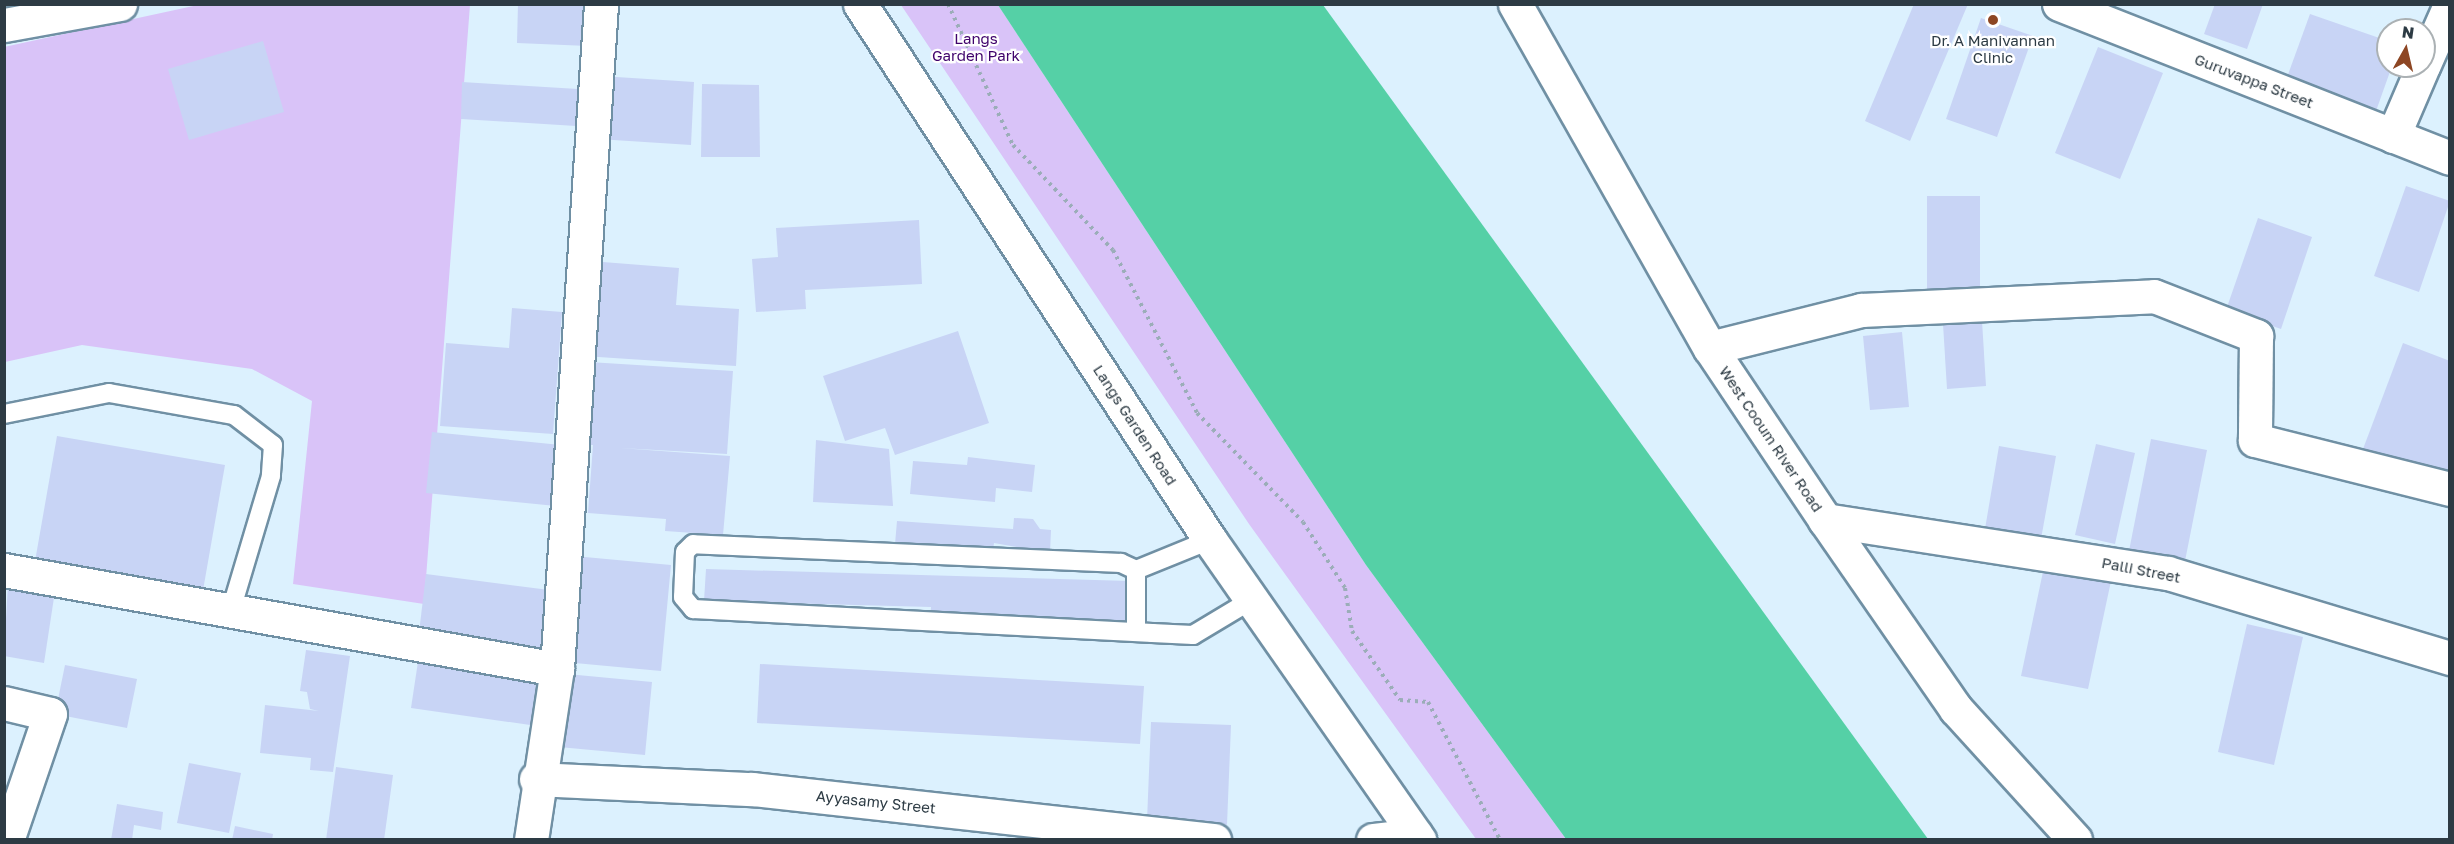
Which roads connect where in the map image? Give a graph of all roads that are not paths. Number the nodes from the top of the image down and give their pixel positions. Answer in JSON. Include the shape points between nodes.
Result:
{"nodes":[{"id":1,"x":120,"y":4,"type":"edge"},
{"id":2,"x":601,"y":4,"type":"edge"},
{"id":3,"x":860,"y":4,"type":"edge"},
{"id":4,"x":1515,"y":4,"type":"edge"},
{"id":5,"x":2059,"y":4,"type":"edge"},
{"id":6,"x":2450,"y":5,"type":"edge"},
{"id":7,"x":4,"y":25,"type":"edge"},
{"id":8,"x":2436,"y":37,"type":"edge"},
{"id":9,"x":2418,"y":78,"type":"edge"},
{"id":10,"x":2393,"y":136,"type":"junction"},
{"id":11,"x":2450,"y":158,"type":"edge"},
{"id":12,"x":1710,"y":348,"type":"junction"},
{"id":13,"x":4,"y":414,"type":"edge"},
{"id":14,"x":2450,"y":489,"type":"edge"},
{"id":15,"x":1825,"y":520,"type":"junction"},
{"id":16,"x":1210,"y":540,"type":"junction"},
{"id":17,"x":4,"y":561,"type":"edge"},
{"id":18,"x":4,"y":570,"type":"edge"},
{"id":19,"x":1136,"y":570,"type":"junction"},
{"id":20,"x":1253,"y":599,"type":"junction"},
{"id":21,"x":1136,"y":632,"type":"junction"},
{"id":22,"x":2450,"y":658,"type":"edge"},
{"id":23,"x":557,"y":669,"type":"junction"},
{"id":24,"x":4,"y":703,"type":"edge"},
{"id":25,"x":536,"y":779,"type":"junction"},
{"id":26,"x":1417,"y":837,"type":"edge"},
{"id":27,"x":7,"y":840,"type":"edge"},
{"id":28,"x":531,"y":840,"type":"edge"},
{"id":29,"x":1214,"y":840,"type":"edge"},
{"id":30,"x":1373,"y":840,"type":"edge"},
{"id":31,"x":2075,"y":840,"type":"edge"}],
"edges":[{"from":1,"to":7,"type":"street"},
{"from":2,"to":23,"type":"street"},
{"from":3,"to":16,"type":"street","name":"Langs Garden Road"},
{"from":4,"to":12,"type":"street","name":"West Cooum River Road"},
{"from":5,"to":10,"type":"street","name":"Guruvappa Street"},
{"from":6,"to":8,"type":"street"},
{"from":9,"to":10,"type":"street"},
{"from":10,"to":11,"type":"street","name":"Guruvappa Street"},
{"from":12,"to":14,"type":"street","via":[[1861,310],[2154,296],[2256,336],[2255,440]]},
{"from":12,"to":15,"type":"street","name":"West Cooum River Road"},
{"from":13,"to":17,"type":"lane","via":[[12,408],[109,393],[234,415],[273,445],[271,476],[231,610]]},
{"from":15,"to":22,"type":"street","name":"Palli Street","via":[[2169,573]]},
{"from":15,"to":31,"type":"street","name":"West Cooum River Road","via":[[1956,709]]},
{"from":16,"to":19,"type":"lane"},
{"from":16,"to":20,"type":"street","name":"Langs Garden Road"},
{"from":18,"to":23,"type":"street"},
{"from":19,"to":21,"type":"lane"},
{"from":19,"to":21,"type":"lane","via":[[1121,563],[693,544],[685,552],[683,597],[693,609]]},
{"from":20,"to":21,"type":"lane","via":[[1193,635]]},
{"from":20,"to":26,"type":"street","name":"Langs Garden Road"},
{"from":23,"to":25,"type":"street"},
{"from":24,"to":27,"type":"street","via":[[50,714]]},
{"from":25,"to":28,"type":"street"},
{"from":25,"to":29,"type":"street","name":"Ayyasamy Street","via":[[752,789]]},
{"from":26,"to":30,"type":"street"}]}
